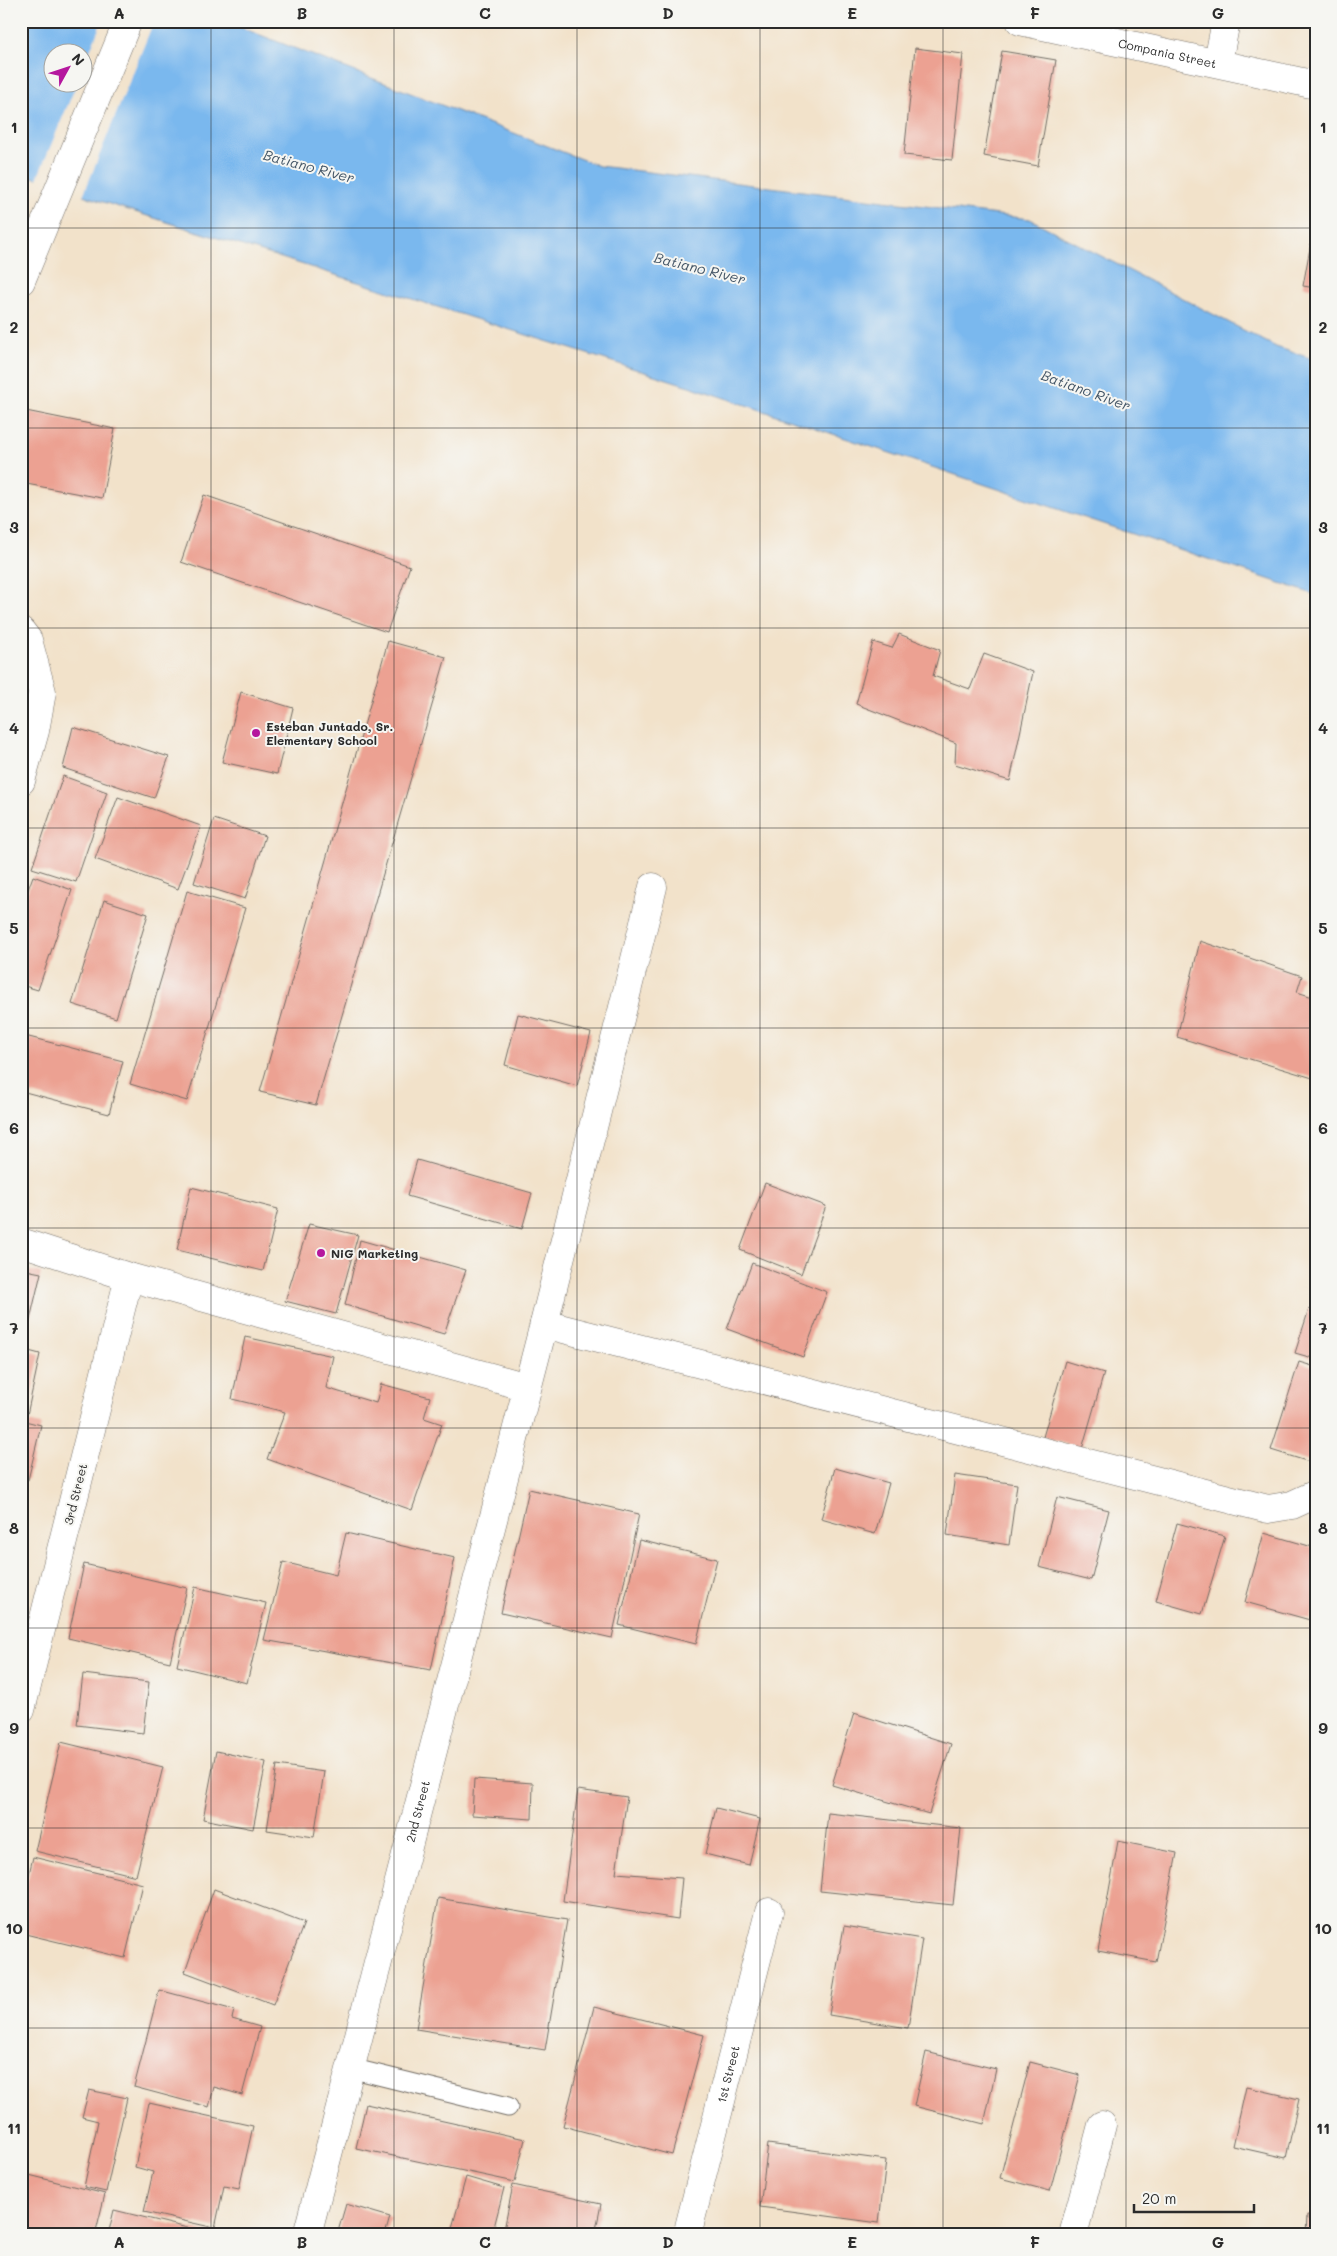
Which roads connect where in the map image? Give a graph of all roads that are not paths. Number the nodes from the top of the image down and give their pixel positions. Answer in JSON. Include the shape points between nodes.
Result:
{"nodes":[{"id":1,"x":128,"y":21,"type":"edge"},
{"id":2,"x":1020,"y":21,"type":"edge"},
{"id":3,"x":1226,"y":21,"type":"edge"},
{"id":4,"x":1218,"y":62,"type":"junction"},
{"id":5,"x":1316,"y":84,"type":"edge"},
{"id":6,"x":21,"y":282,"type":"edge"},
{"id":7,"x":21,"y":631,"type":"edge"},
{"id":8,"x":21,"y":781,"type":"edge"},
{"id":9,"x":654,"y":887,"type":"dead end"},
{"id":10,"x":21,"y":1242,"type":"edge"},
{"id":11,"x":129,"y":1277,"type":"junction"},
{"id":12,"x":544,"y":1324,"type":"junction"},
{"id":13,"x":527,"y":1387,"type":"junction"},
{"id":14,"x":1316,"y":1494,"type":"edge"},
{"id":15,"x":21,"y":1710,"type":"edge"},
{"id":16,"x":769,"y":1912,"type":"dead end"},
{"id":17,"x":350,"y":2068,"type":"junction"},
{"id":18,"x":508,"y":2107,"type":"dead end"},
{"id":19,"x":1102,"y":2125,"type":"dead end"},
{"id":20,"x":307,"y":2235,"type":"edge"},
{"id":21,"x":688,"y":2235,"type":"edge"},
{"id":22,"x":1073,"y":2235,"type":"edge"}],
"edges":[{"from":1,"to":6,"type":"street"},
{"from":2,"to":4,"type":"street","name":"Compania Street"},
{"from":3,"to":4,"type":"street"},
{"from":4,"to":5,"type":"street","name":"Compania Street"},
{"from":7,"to":8,"type":"street","via":[[28,640],[42,692]]},
{"from":9,"to":12,"type":"street","name":"2nd Street"},
{"from":10,"to":11,"type":"street"},
{"from":11,"to":13,"type":"street"},
{"from":11,"to":15,"type":"street","name":"3rd Street"},
{"from":12,"to":13,"type":"street","name":"2nd Street"},
{"from":12,"to":14,"type":"street","via":[[1268,1509],[1292,1506]]},
{"from":13,"to":17,"type":"street","name":"2nd Street"},
{"from":16,"to":21,"type":"street","name":"1st Street"},
{"from":17,"to":18,"type":"lane"},
{"from":17,"to":20,"type":"street","name":"2nd Street"},
{"from":19,"to":22,"type":"street"}]}
